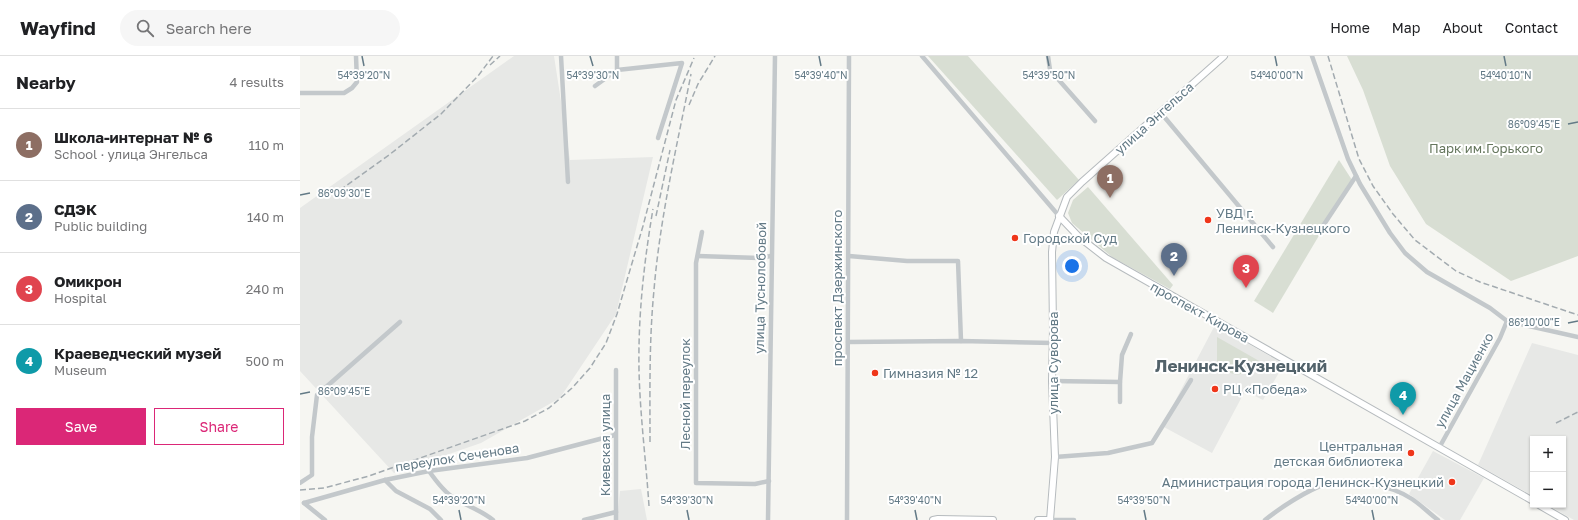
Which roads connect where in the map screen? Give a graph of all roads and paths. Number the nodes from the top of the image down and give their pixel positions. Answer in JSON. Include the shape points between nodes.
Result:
{"nodes":[{"id":1,"x":356,"y":56,"type":"edge"},
{"id":2,"x":561,"y":56,"type":"edge"},
{"id":3,"x":617,"y":56,"type":"edge"},
{"id":4,"x":775,"y":56,"type":"edge"},
{"id":5,"x":849,"y":56,"type":"edge"},
{"id":6,"x":922,"y":56,"type":"edge"},
{"id":7,"x":1048,"y":56,"type":"edge"},
{"id":8,"x":1224,"y":56,"type":"edge"},
{"id":9,"x":1312,"y":56,"type":"edge"},
{"id":10,"x":617,"y":70,"type":"junction"},
{"id":11,"x":595,"y":86,"type":"dead end"},
{"id":12,"x":300,"y":93,"type":"edge"},
{"id":13,"x":1161,"y":113,"type":"junction"},
{"id":14,"x":1095,"y":122,"type":"dead end"},
{"id":15,"x":658,"y":138,"type":"dead end"},
{"id":16,"x":1356,"y":176,"type":"junction"},
{"id":17,"x":568,"y":182,"type":"dead end"},
{"id":18,"x":1067,"y":197,"type":"joint"},
{"id":19,"x":1059,"y":216,"type":"junction"},
{"id":20,"x":702,"y":232,"type":"dead end"},
{"id":21,"x":1319,"y":232,"type":"dead end"},
{"id":22,"x":1274,"y":247,"type":"dead end"},
{"id":23,"x":698,"y":256,"type":"junction"},
{"id":24,"x":772,"y":256,"type":"junction"},
{"id":25,"x":849,"y":256,"type":"junction"},
{"id":26,"x":400,"y":322,"type":"dead end"},
{"id":27,"x":1507,"y":322,"type":"junction"},
{"id":28,"x":1131,"y":334,"type":"dead end"},
{"id":29,"x":1578,"y":337,"type":"edge"},
{"id":30,"x":961,"y":341,"type":"junction"},
{"id":31,"x":848,"y":342,"type":"junction"},
{"id":32,"x":1053,"y":343,"type":"junction"},
{"id":33,"x":616,"y":370,"type":"dead end"},
{"id":34,"x":1191,"y":380,"type":"dead end"},
{"id":35,"x":1052,"y":381,"type":"junction"},
{"id":36,"x":1120,"y":382,"type":"junction"},
{"id":37,"x":1120,"y":402,"type":"dead end"},
{"id":38,"x":615,"y":435,"type":"junction"},
{"id":39,"x":1439,"y":448,"type":"junction"},
{"id":40,"x":1055,"y":457,"type":"junction"},
{"id":41,"x":429,"y":471,"type":"junction"},
{"id":42,"x":384,"y":480,"type":"junction"},
{"id":43,"x":769,"y":481,"type":"junction"},
{"id":44,"x":300,"y":483,"type":"edge"},
{"id":45,"x":1530,"y":500,"type":"edge"},
{"id":46,"x":1544,"y":508,"type":"edge"},
{"id":47,"x":616,"y":512,"type":"junction"},
{"id":48,"x":1274,"y":513,"type":"junction"},
{"id":49,"x":325,"y":520,"type":"edge"},
{"id":50,"x":441,"y":520,"type":"edge"},
{"id":51,"x":493,"y":520,"type":"edge"},
{"id":52,"x":584,"y":520,"type":"edge"},
{"id":53,"x":616,"y":520,"type":"edge"},
{"id":54,"x":768,"y":520,"type":"edge"},
{"id":55,"x":847,"y":520,"type":"edge"},
{"id":56,"x":934,"y":520,"type":"edge"},
{"id":57,"x":993,"y":520,"type":"edge"},
{"id":58,"x":1038,"y":520,"type":"edge"},
{"id":59,"x":1050,"y":520,"type":"edge"},
{"id":60,"x":1074,"y":520,"type":"edge"},
{"id":61,"x":1265,"y":520,"type":"edge"},
{"id":62,"x":1275,"y":520,"type":"edge"},
{"id":63,"x":1438,"y":520,"type":"edge"},
{"id":64,"x":1565,"y":520,"type":"edge"}],
"edges":[{"from":1,"to":12,"type":"street","via":[[357,82],[352,88],[344,93]]},
{"from":2,"to":17,"type":"street"},
{"from":3,"to":10,"type":"street"},
{"from":4,"to":24,"type":"street","name":"улица Туснолобовой"},
{"from":5,"to":25,"type":"street","name":"проспект Дзержинского"},
{"from":6,"to":19,"type":"street","name":"проспект Кирова"},
{"from":7,"to":14,"type":"street","via":[[1050,70]]},
{"from":8,"to":13,"type":"main road","name":"улица Энгельса"},
{"from":9,"to":16,"type":"street"},
{"from":10,"to":11,"type":"street"},
{"from":10,"to":15,"type":"street","via":[[682,63]]},
{"from":13,"to":18,"type":"main road","name":"улица Энгельса"},
{"from":13,"to":22,"type":"street"},
{"from":16,"to":21,"type":"street"},
{"from":16,"to":27,"type":"street","via":[[1405,254],[1427,272],[1490,308]]},
{"from":18,"to":19,"type":"main road","name":"улица Суворова"},
{"from":19,"to":32,"type":"main road","name":"улица Суворова","via":[[1052,252]]},
{"from":19,"to":39,"type":"main road","name":"проспект Кирова","via":[[1079,237],[1106,258]]},
{"from":20,"to":23,"type":"street","name":"Лесной переулок"},
{"from":23,"to":24,"type":"street"},
{"from":23,"to":43,"type":"street","name":"Лесной переулок","via":[[696,483],[755,484]]},
{"from":24,"to":43,"type":"street","name":"улица Туснолобовой"},
{"from":25,"to":30,"type":"street","via":[[907,261],[958,261]]},
{"from":25,"to":31,"type":"street","name":"проспект Дзержинского"},
{"from":26,"to":44,"type":"street","via":[[317,395],[312,437],[312,475]]},
{"from":27,"to":29,"type":"street"},
{"from":27,"to":39,"type":"street","name":"улица Мациенко"},
{"from":28,"to":36,"type":"street","via":[[1122,354]]},
{"from":30,"to":31,"type":"street"},
{"from":30,"to":32,"type":"street"},
{"from":31,"to":55,"type":"street","name":"проспект Дзержинского"},
{"from":32,"to":35,"type":"main road","name":"улица Суворова"},
{"from":33,"to":38,"type":"street","name":"Киевская улица"},
{"from":34,"to":40,"type":"street","via":[[1152,443],[1108,453]]},
{"from":35,"to":36,"type":"street"},
{"from":35,"to":40,"type":"main road","name":"улица Суворова"},
{"from":36,"to":37,"type":"street"},
{"from":38,"to":41,"type":"street","name":"переулок Сеченова","via":[[527,458]]},
{"from":38,"to":47,"type":"street","name":"Киевская улица"},
{"from":39,"to":45,"type":"main road","name":"проспект Кирова"},
{"from":40,"to":59,"type":"main road","name":"улица Суворова"},
{"from":41,"to":42,"type":"street","name":"переулок Сеченова"},
{"from":41,"to":51,"type":"street","via":[[453,498]]},
{"from":42,"to":49,"type":"street","name":"переулок Сеченова","via":[[304,503]]},
{"from":42,"to":50,"type":"street","via":[[396,491],[430,509]]},
{"from":43,"to":54,"type":"street","name":"улица Туснолобовой"},
{"from":46,"to":64,"type":"main road"},
{"from":47,"to":52,"type":"street"},
{"from":47,"to":53,"type":"street","name":"Киевская улица"},
{"from":48,"to":61,"type":"street"},
{"from":48,"to":62,"type":"street"},
{"from":48,"to":63,"type":"street","via":[[1315,488],[1338,482],[1358,482],[1376,485],[1411,498]]},
{"from":56,"to":57,"type":"main road"},
{"from":58,"to":59,"type":"main road"},
{"from":59,"to":60,"type":"street"}]}
